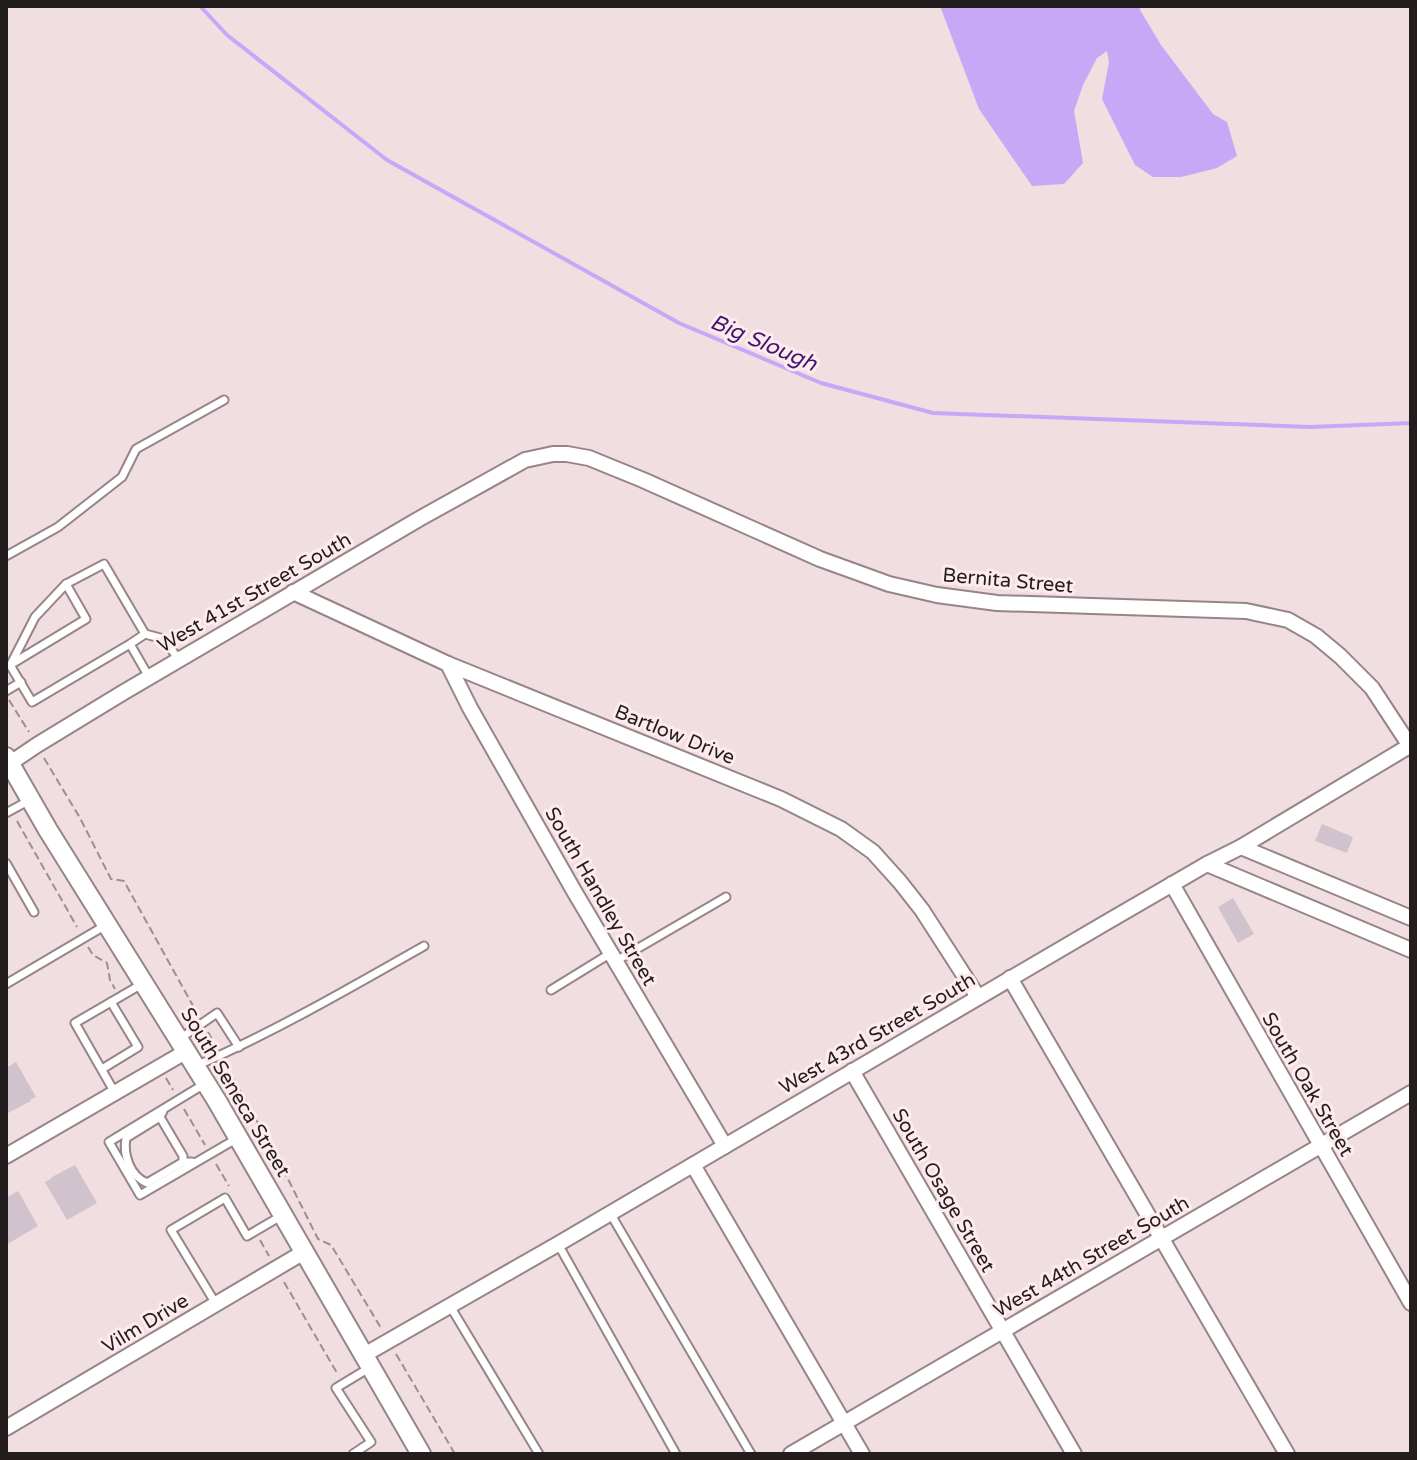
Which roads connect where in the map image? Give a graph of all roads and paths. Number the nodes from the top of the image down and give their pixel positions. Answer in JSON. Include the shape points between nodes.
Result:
{"nodes":[{"id":1,"x":224,"y":400,"type":"dead end"},
{"id":2,"x":525,"y":460,"type":"joint"},
{"id":3,"x":6,"y":556,"type":"edge"},
{"id":4,"x":66,"y":584,"type":"junction"},
{"id":5,"x":293,"y":592,"type":"junction"},
{"id":6,"x":145,"y":634,"type":"junction"},
{"id":7,"x":130,"y":644,"type":"junction"},
{"id":8,"x":179,"y":660,"type":"junction"},
{"id":9,"x":448,"y":664,"type":"junction"},
{"id":10,"x":10,"y":665,"type":"junction"},
{"id":11,"x":149,"y":677,"type":"junction"},
{"id":12,"x":21,"y":682,"type":"junction"},
{"id":13,"x":6,"y":694,"type":"edge"},
{"id":14,"x":37,"y":745,"type":"junction"},
{"id":15,"x":1410,"y":746,"type":"edge"},
{"id":16,"x":7,"y":762,"type":"edge"},
{"id":17,"x":30,"y":800,"type":"junction"},
{"id":18,"x":8,"y":812,"type":"edge"},
{"id":19,"x":1241,"y":847,"type":"junction"},
{"id":20,"x":6,"y":863,"type":"edge"},
{"id":21,"x":1207,"y":864,"type":"junction"},
{"id":22,"x":1172,"y":884,"type":"junction"},
{"id":23,"x":726,"y":897,"type":"dead end"},
{"id":24,"x":34,"y":912,"type":"dead end"},
{"id":25,"x":1411,"y":918,"type":"edge"},
{"id":26,"x":107,"y":924,"type":"junction"},
{"id":27,"x":84,"y":938,"type":"junction"},
{"id":28,"x":424,"y":946,"type":"dead end"},
{"id":29,"x":1411,"y":950,"type":"edge"},
{"id":30,"x":613,"y":957,"type":"junction"},
{"id":31,"x":1010,"y":978,"type":"junction"},
{"id":32,"x":144,"y":983,"type":"junction"},
{"id":33,"x":6,"y":984,"type":"edge"},
{"id":34,"x":551,"y":990,"type":"dead end"},
{"id":35,"x":120,"y":997,"type":"junction"},
{"id":36,"x":978,"y":997,"type":"junction"},
{"id":37,"x":111,"y":1002,"type":"junction"},
{"id":38,"x":203,"y":1023,"type":"junction"},
{"id":39,"x":239,"y":1047,"type":"junction"},
{"id":40,"x":187,"y":1052,"type":"junction"},
{"id":41,"x":221,"y":1055,"type":"junction"},
{"id":42,"x":160,"y":1067,"type":"junction"},
{"id":43,"x":102,"y":1069,"type":"junction"},
{"id":44,"x":852,"y":1071,"type":"junction"},
{"id":45,"x":206,"y":1083,"type":"junction"},
{"id":46,"x":115,"y":1093,"type":"junction"},
{"id":47,"x":1411,"y":1093,"type":"edge"},
{"id":48,"x":179,"y":1100,"type":"junction"},
{"id":49,"x":162,"y":1113,"type":"junction"},
{"id":50,"x":238,"y":1138,"type":"junction"},
{"id":51,"x":1320,"y":1145,"type":"junction"},
{"id":52,"x":725,"y":1146,"type":"junction"},
{"id":53,"x":210,"y":1154,"type":"junction"},
{"id":54,"x":6,"y":1156,"type":"edge"},
{"id":55,"x":183,"y":1162,"type":"junction"},
{"id":56,"x":196,"y":1162,"type":"junction"},
{"id":57,"x":693,"y":1165,"type":"junction"},
{"id":58,"x":234,"y":1195,"type":"dead end"},
{"id":59,"x":610,"y":1213,"type":"junction"},
{"id":60,"x":283,"y":1215,"type":"junction"},
{"id":61,"x":255,"y":1231,"type":"junction"},
{"id":62,"x":1161,"y":1238,"type":"junction"},
{"id":63,"x":558,"y":1244,"type":"junction"},
{"id":64,"x":304,"y":1252,"type":"junction"},
{"id":65,"x":277,"y":1268,"type":"junction"},
{"id":66,"x":1411,"y":1303,"type":"edge"},
{"id":67,"x":216,"y":1304,"type":"junction"},
{"id":68,"x":450,"y":1306,"type":"junction"},
{"id":69,"x":1003,"y":1331,"type":"junction"},
{"id":70,"x":389,"y":1342,"type":"junction"},
{"id":71,"x":367,"y":1361,"type":"junction"},
{"id":72,"x":343,"y":1384,"type":"junction"},
{"id":73,"x":844,"y":1423,"type":"junction"},
{"id":74,"x":6,"y":1428,"type":"edge"},
{"id":75,"x":419,"y":1453,"type":"edge"},
{"id":76,"x":353,"y":1454,"type":"edge"},
{"id":77,"x":455,"y":1454,"type":"edge"},
{"id":78,"x":539,"y":1454,"type":"edge"},
{"id":79,"x":676,"y":1454,"type":"edge"},
{"id":80,"x":751,"y":1454,"type":"edge"},
{"id":81,"x":791,"y":1454,"type":"edge"},
{"id":82,"x":862,"y":1454,"type":"edge"},
{"id":83,"x":1074,"y":1454,"type":"edge"},
{"id":84,"x":1287,"y":1454,"type":"edge"}],
"edges":[{"from":1,"to":3,"type":"lane","via":[[136,449],[122,477],[58,527]]},
{"from":2,"to":5,"type":"street","name":"West 41st Street South"},
{"from":2,"to":15,"type":"street","name":"Bernita Street","via":[[553,454],[589,458],[820,559],[937,595],[997,603],[1246,611],[1288,620],[1316,636],[1372,688]]},
{"from":4,"to":6,"type":"lane","via":[[104,564]]},
{"from":4,"to":10,"type":"lane","via":[[35,617]]},
{"from":4,"to":10,"type":"lane","via":[[86,619]]},
{"from":5,"to":8,"type":"street","name":"West 41st Street South"},
{"from":5,"to":9,"type":"street","name":"Bartlow Drive"},
{"from":6,"to":7,"type":"lane"},
{"from":6,"to":8,"type":"lane","via":[[164,639]]},
{"from":7,"to":11,"type":"lane"},
{"from":7,"to":12,"type":"lane","via":[[32,702]]},
{"from":8,"to":11,"type":"street","name":"West 41st Street South"},
{"from":9,"to":30,"type":"street","name":"South Handley Street"},
{"from":9,"to":36,"type":"street","name":"Bartlow Drive","via":[[781,799],[855,838],[917,903]]},
{"from":10,"to":12,"type":"lane"},
{"from":11,"to":14,"type":"street","name":"West 41st Street South"},
{"from":12,"to":13,"type":"lane"},
{"from":13,"to":14,"type":"path"},
{"from":14,"to":16,"type":"street","name":"West 41st Street South"},
{"from":14,"to":38,"type":"path","via":[[111,879],[124,881]]},
{"from":15,"to":19,"type":"street","name":"West 43rd Street South"},
{"from":16,"to":17,"type":"street","name":"South Seneca Street"},
{"from":17,"to":18,"type":"lane"},
{"from":17,"to":26,"type":"street","name":"South Seneca Street"},
{"from":18,"to":27,"type":"path"},
{"from":19,"to":21,"type":"street","name":"West 43rd Street South"},
{"from":19,"to":25,"type":"street"},
{"from":20,"to":24,"type":"lane"},
{"from":21,"to":22,"type":"street","name":"West 43rd Street South"},
{"from":21,"to":29,"type":"street"},
{"from":22,"to":31,"type":"street","name":"West 43rd Street South"},
{"from":22,"to":51,"type":"street","name":"South Oak Street"},
{"from":23,"to":30,"type":"lane"},
{"from":26,"to":27,"type":"lane"},
{"from":26,"to":32,"type":"street","name":"South Seneca Street"},
{"from":27,"to":33,"type":"lane"},
{"from":27,"to":35,"type":"path","via":[[93,955],[107,963]]},
{"from":28,"to":39,"type":"lane"},
{"from":30,"to":34,"type":"lane"},
{"from":30,"to":52,"type":"street","name":"South Handley Street"},
{"from":31,"to":36,"type":"street","name":"West 43rd Street South"},
{"from":31,"to":62,"type":"street"},
{"from":32,"to":35,"type":"lane"},
{"from":32,"to":40,"type":"street","name":"South Seneca Street"},
{"from":35,"to":37,"type":"lane"},
{"from":36,"to":44,"type":"street","name":"West 43rd Street South"},
{"from":37,"to":43,"type":"lane","via":[[138,1047]]},
{"from":37,"to":43,"type":"lane","via":[[75,1023]]},
{"from":38,"to":39,"type":"lane","via":[[217,1013]]},
{"from":38,"to":40,"type":"lane"},
{"from":38,"to":41,"type":"path"},
{"from":39,"to":41,"type":"lane"},
{"from":40,"to":41,"type":"lane"},
{"from":40,"to":42,"type":"street"},
{"from":40,"to":45,"type":"street","name":"South Seneca Street"},
{"from":41,"to":70,"type":"path","via":[[318,1239],[331,1245]]},
{"from":42,"to":46,"type":"street"},
{"from":42,"to":48,"type":"path"},
{"from":43,"to":46,"type":"lane"},
{"from":44,"to":52,"type":"street","name":"West 43rd Street South"},
{"from":44,"to":69,"type":"street","name":"South Osage Street"},
{"from":45,"to":48,"type":"lane"},
{"from":45,"to":50,"type":"street","name":"South Seneca Street"},
{"from":46,"to":54,"type":"street"},
{"from":47,"to":51,"type":"street","name":"West 44th Street South"},
{"from":48,"to":49,"type":"lane"},
{"from":48,"to":53,"type":"path"},
{"from":49,"to":55,"type":"lane"},
{"from":49,"to":55,"type":"lane","via":[[126,1138],[125,1156],[147,1183]]},
{"from":49,"to":56,"type":"lane","via":[[109,1142],[140,1195]]},
{"from":50,"to":53,"type":"lane"},
{"from":50,"to":60,"type":"street","name":"South Seneca Street"},
{"from":51,"to":62,"type":"street","name":"West 44th Street South"},
{"from":51,"to":66,"type":"street","name":"South Oak Street"},
{"from":52,"to":57,"type":"street","name":"West 43rd Street South"},
{"from":53,"to":56,"type":"lane"},
{"from":53,"to":58,"type":"path"},
{"from":55,"to":56,"type":"lane"},
{"from":57,"to":59,"type":"street","name":"West 43rd Street South"},
{"from":57,"to":73,"type":"street"},
{"from":59,"to":63,"type":"street","name":"West 43rd Street South"},
{"from":59,"to":80,"type":"lane"},
{"from":60,"to":61,"type":"lane"},
{"from":60,"to":64,"type":"street","name":"South Seneca Street"},
{"from":61,"to":65,"type":"path"},
{"from":61,"to":67,"type":"lane","via":[[247,1236],[225,1198],[171,1230]]},
{"from":62,"to":69,"type":"street","name":"West 44th Street South"},
{"from":62,"to":84,"type":"street"},
{"from":63,"to":68,"type":"street","name":"West 43rd Street South"},
{"from":63,"to":79,"type":"lane"},
{"from":64,"to":65,"type":"street","name":"Vilm Drive"},
{"from":64,"to":71,"type":"street","name":"South Seneca Street"},
{"from":65,"to":67,"type":"street","name":"Vilm Drive"},
{"from":65,"to":72,"type":"path"},
{"from":67,"to":74,"type":"street","name":"Vilm Drive"},
{"from":68,"to":70,"type":"street","name":"West 43rd Street South"},
{"from":68,"to":78,"type":"lane"},
{"from":69,"to":73,"type":"street","name":"West 44th Street South"},
{"from":69,"to":83,"type":"street","name":"South Osage Street"},
{"from":70,"to":71,"type":"street","name":"West 43rd Street South"},
{"from":70,"to":77,"type":"path"},
{"from":71,"to":72,"type":"lane"},
{"from":71,"to":75,"type":"street","name":"South Seneca Street"},
{"from":72,"to":76,"type":"lane","via":[[336,1388],[371,1442]]},
{"from":73,"to":81,"type":"street","name":"West 44th Street South"},
{"from":73,"to":82,"type":"street"}]}
